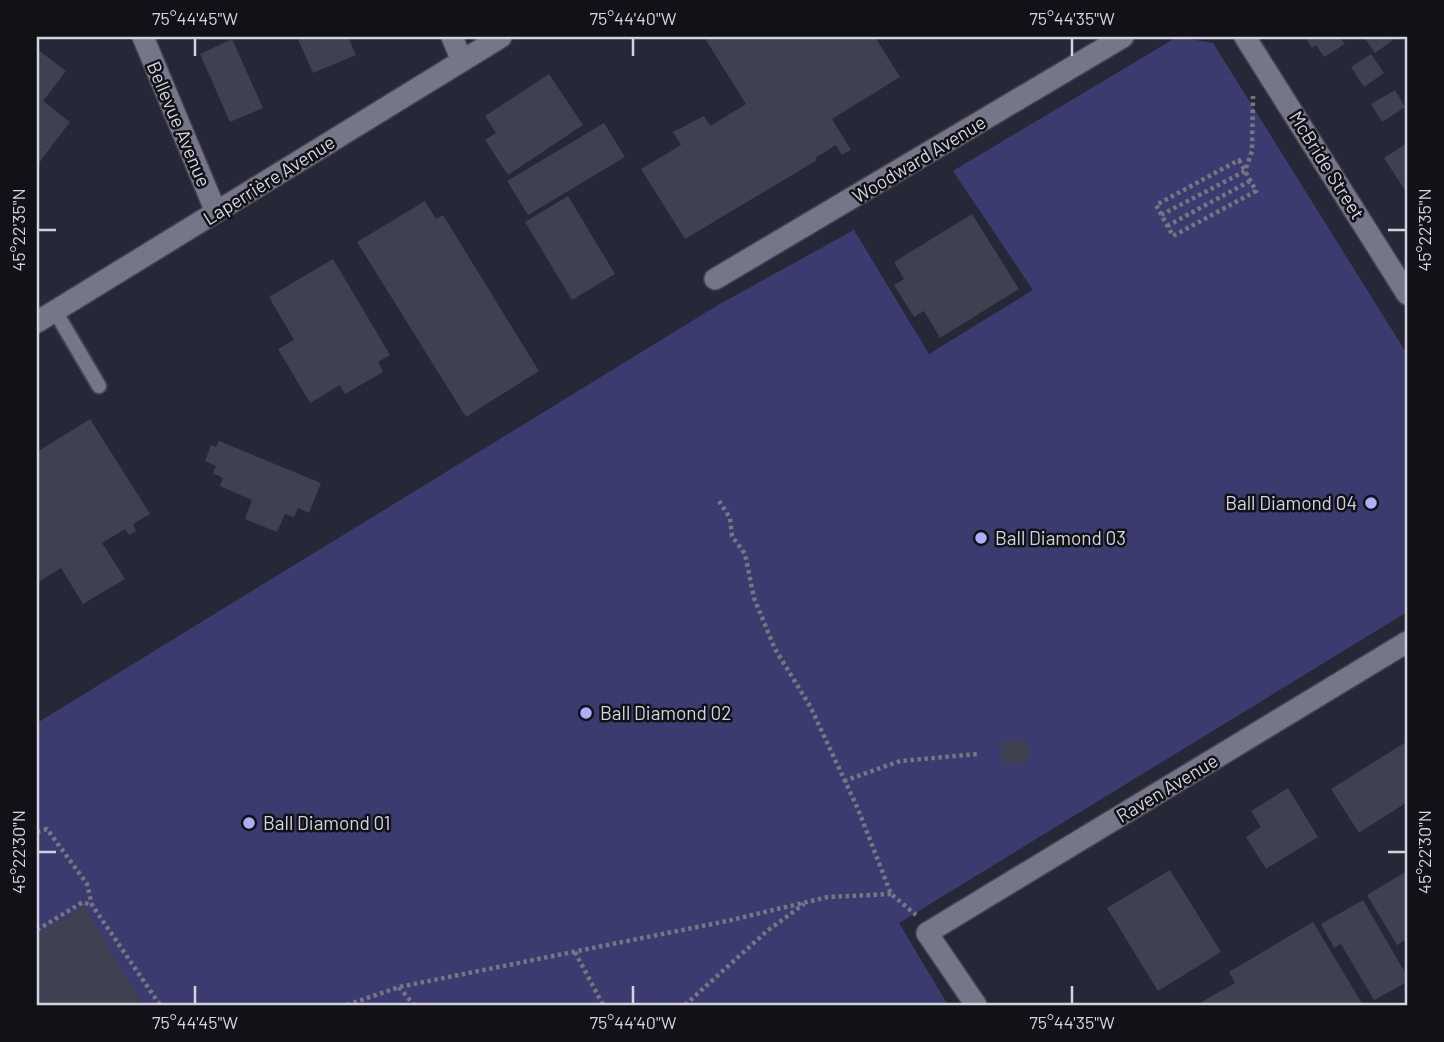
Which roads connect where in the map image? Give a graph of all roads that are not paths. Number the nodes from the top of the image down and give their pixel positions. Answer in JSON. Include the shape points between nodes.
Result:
{"nodes":[{"id":1,"x":143,"y":37,"type":"edge"},
{"id":2,"x":452,"y":37,"type":"edge"},
{"id":3,"x":501,"y":37,"type":"edge"},
{"id":4,"x":1123,"y":37,"type":"edge"},
{"id":5,"x":1245,"y":37,"type":"edge"},
{"id":6,"x":462,"y":61,"type":"junction"},
{"id":7,"x":216,"y":212,"type":"junction"},
{"id":8,"x":1399,"y":260,"type":"edge"},
{"id":9,"x":715,"y":279,"type":"dead end"},
{"id":10,"x":1407,"y":295,"type":"edge"},
{"id":11,"x":46,"y":317,"type":"edge"},
{"id":12,"x":99,"y":386,"type":"dead end"},
{"id":13,"x":1407,"y":642,"type":"edge"},
{"id":14,"x":976,"y":1005,"type":"edge"}],
"edges":[{"from":1,"to":7,"type":"street","name":"Bellevue Avenue"},
{"from":2,"to":6,"type":"street"},
{"from":3,"to":6,"type":"street","name":"Laperrière Avenue"},
{"from":4,"to":9,"type":"street","name":"Woodward Avenue"},
{"from":5,"to":8,"type":"street","name":"McBride Street"},
{"from":6,"to":7,"type":"street","name":"Laperrière Avenue"},
{"from":7,"to":11,"type":"street","name":"Laperrière Avenue"},
{"from":8,"to":10,"type":"street","name":"McBride Street"},
{"from":11,"to":12,"type":"lane"},
{"from":13,"to":14,"type":"street","name":"Raven Avenue","via":[[928,933]]}]}
